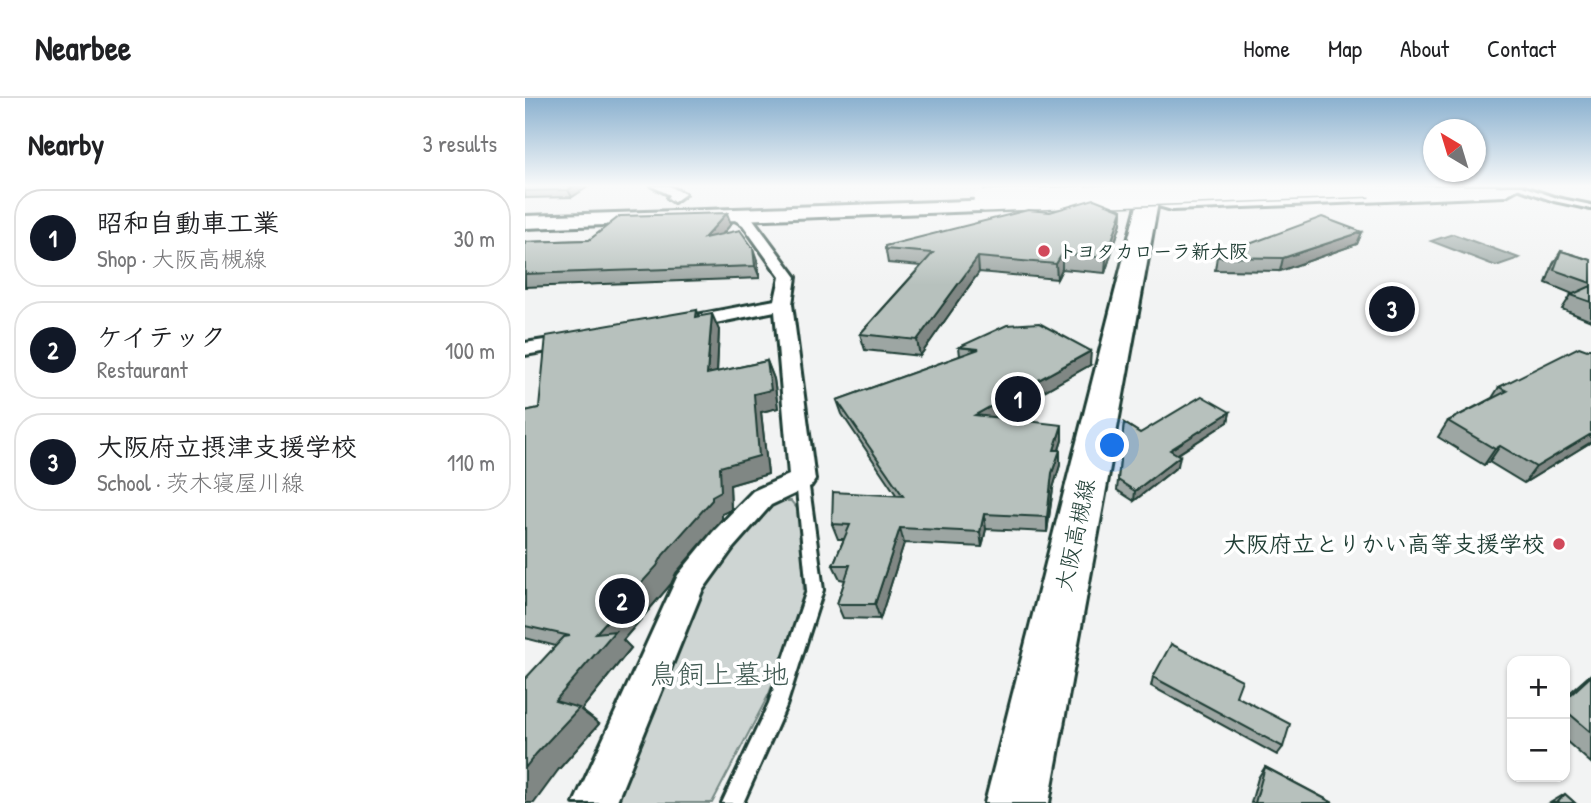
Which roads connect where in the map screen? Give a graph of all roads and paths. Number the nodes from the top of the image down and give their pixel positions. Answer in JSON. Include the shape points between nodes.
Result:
{"nodes":[{"id":1,"x":741,"y":219,"type":"edge"},
{"id":2,"x":1143,"y":219,"type":"edge"},
{"id":3,"x":783,"y":304,"type":"junction"},
{"id":4,"x":660,"y":327,"type":"edge"},
{"id":5,"x":593,"y":338,"type":"edge"},
{"id":6,"x":525,"y":349,"type":"edge"},
{"id":7,"x":802,"y":480,"type":"junction"},
{"id":8,"x":595,"y":803,"type":"edge"},
{"id":9,"x":732,"y":803,"type":"edge"},
{"id":10,"x":1017,"y":803,"type":"edge"}],
"edges":[{"from":1,"to":3,"type":"street","via":[[787,277]]},
{"from":2,"to":10,"type":"main road","name":"大阪高槻線"},
{"from":3,"to":4,"type":"street"},
{"from":3,"to":7,"type":"street"},
{"from":5,"to":6,"type":"street"},
{"from":7,"to":8,"type":"street","via":[[762,498],[689,584]]},
{"from":7,"to":9,"type":"lane","via":[[815,590],[777,706]]}]}
